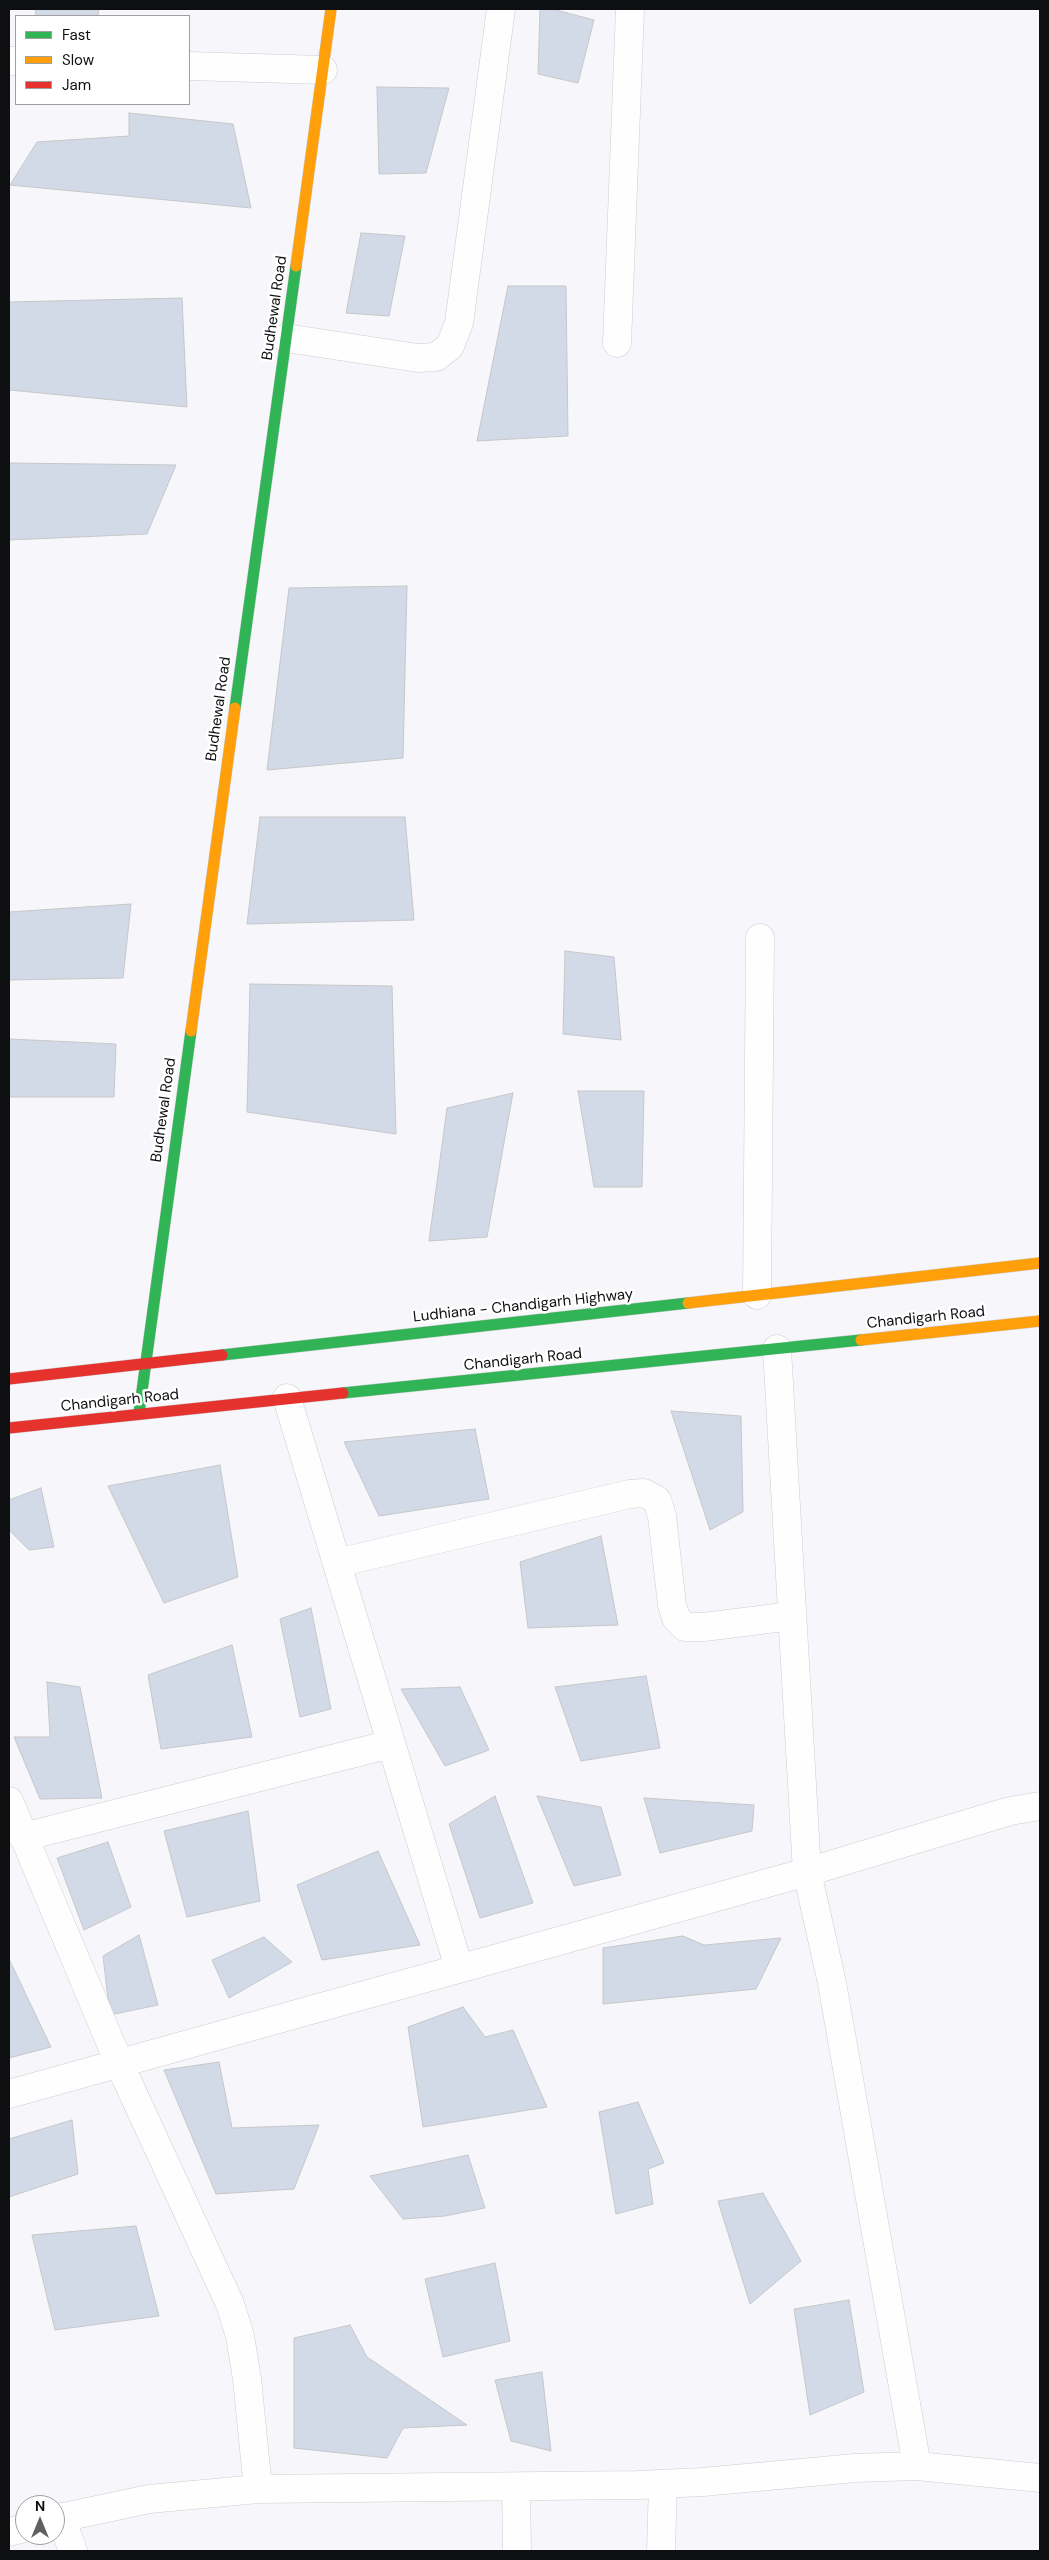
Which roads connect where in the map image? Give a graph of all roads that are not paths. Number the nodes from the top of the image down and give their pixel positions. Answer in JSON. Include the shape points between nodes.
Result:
{"nodes":[{"id":1,"x":331,"y":9,"type":"edge"},
{"id":2,"x":501,"y":9,"type":"edge"},
{"id":3,"x":630,"y":9,"type":"edge"},
{"id":4,"x":190,"y":66,"type":"edge"},
{"id":5,"x":323,"y":70,"type":"junction"},
{"id":6,"x":286,"y":338,"type":"junction"},
{"id":7,"x":617,"y":343,"type":"dead end"},
{"id":8,"x":760,"y":938,"type":"dead end"},
{"id":9,"x":1040,"y":1263,"type":"edge"},
{"id":10,"x":757,"y":1295,"type":"junction"},
{"id":11,"x":1040,"y":1322,"type":"edge"},
{"id":12,"x":777,"y":1349,"type":"junction"},
{"id":13,"x":145,"y":1363,"type":"junction"},
{"id":14,"x":9,"y":1379,"type":"edge"},
{"id":15,"x":287,"y":1398,"type":"junction"},
{"id":16,"x":139,"y":1413,"type":"junction"},
{"id":17,"x":9,"y":1428,"type":"edge"},
{"id":18,"x":336,"y":1563,"type":"junction"},
{"id":19,"x":792,"y":1616,"type":"junction"},
{"id":20,"x":391,"y":1744,"type":"junction"},
{"id":21,"x":9,"y":1801,"type":"edge"},
{"id":22,"x":1040,"y":1806,"type":"edge"},
{"id":23,"x":23,"y":1837,"type":"junction"},
{"id":24,"x":807,"y":1872,"type":"junction"},
{"id":25,"x":458,"y":1968,"type":"junction"},
{"id":26,"x":119,"y":2063,"type":"junction"},
{"id":27,"x":9,"y":2094,"type":"edge"},
{"id":28,"x":917,"y":2466,"type":"junction"},
{"id":29,"x":1040,"y":2478,"type":"edge"},
{"id":30,"x":663,"y":2484,"type":"junction"},
{"id":31,"x":516,"y":2488,"type":"junction"},
{"id":32,"x":258,"y":2489,"type":"junction"},
{"id":33,"x":65,"y":2517,"type":"edge"},
{"id":34,"x":65,"y":2533,"type":"edge"},
{"id":35,"x":73,"y":2551,"type":"edge"},
{"id":36,"x":517,"y":2551,"type":"edge"},
{"id":37,"x":661,"y":2551,"type":"edge"}],
"edges":[{"from":1,"to":5,"type":"main road","name":"Budhewal Road"},
{"from":2,"to":6,"type":"street","via":[[458,323],[450,346],[436,357],[418,358]]},
{"from":3,"to":7,"type":"street"},
{"from":4,"to":5,"type":"street"},
{"from":5,"to":6,"type":"main road","name":"Budhewal Road"},
{"from":6,"to":13,"type":"main road","name":"Budhewal Road"},
{"from":8,"to":10,"type":"street"},
{"from":9,"to":10,"type":"main road","name":"Ludhiana - Chandigarh Highway"},
{"from":10,"to":13,"type":"main road","name":"Ludhiana - Chandigarh Highway"},
{"from":11,"to":12,"type":"main road","name":"Chandigarh Road"},
{"from":12,"to":15,"type":"main road","name":"Chandigarh Road"},
{"from":12,"to":19,"type":"street"},
{"from":13,"to":14,"type":"main road","name":"Ludhiana - Chandigarh Highway"},
{"from":13,"to":16,"type":"main road","name":"Budhewal Road"},
{"from":15,"to":16,"type":"main road","name":"Chandigarh Road"},
{"from":15,"to":18,"type":"street"},
{"from":16,"to":17,"type":"main road","name":"Chandigarh Road"},
{"from":18,"to":19,"type":"street","via":[[644,1493],[657,1500],[662,1516],[672,1605],[676,1618],[685,1627]]},
{"from":18,"to":20,"type":"street"},
{"from":19,"to":24,"type":"street"},
{"from":20,"to":23,"type":"street"},
{"from":20,"to":25,"type":"street"},
{"from":21,"to":23,"type":"street"},
{"from":22,"to":24,"type":"street","via":[[1010,1811]]},
{"from":23,"to":26,"type":"street"},
{"from":24,"to":25,"type":"street"},
{"from":24,"to":28,"type":"street","via":[[832,1983]]},
{"from":25,"to":26,"type":"street"},
{"from":26,"to":27,"type":"street"},
{"from":26,"to":32,"type":"street","via":[[230,2304],[240,2336],[247,2379]]},
{"from":28,"to":29,"type":"street"},
{"from":28,"to":30,"type":"street"},
{"from":30,"to":31,"type":"street"},
{"from":30,"to":37,"type":"street"},
{"from":31,"to":32,"type":"street"},
{"from":31,"to":36,"type":"street"},
{"from":32,"to":33,"type":"street","via":[[149,2499]]},
{"from":34,"to":35,"type":"street"}]}
